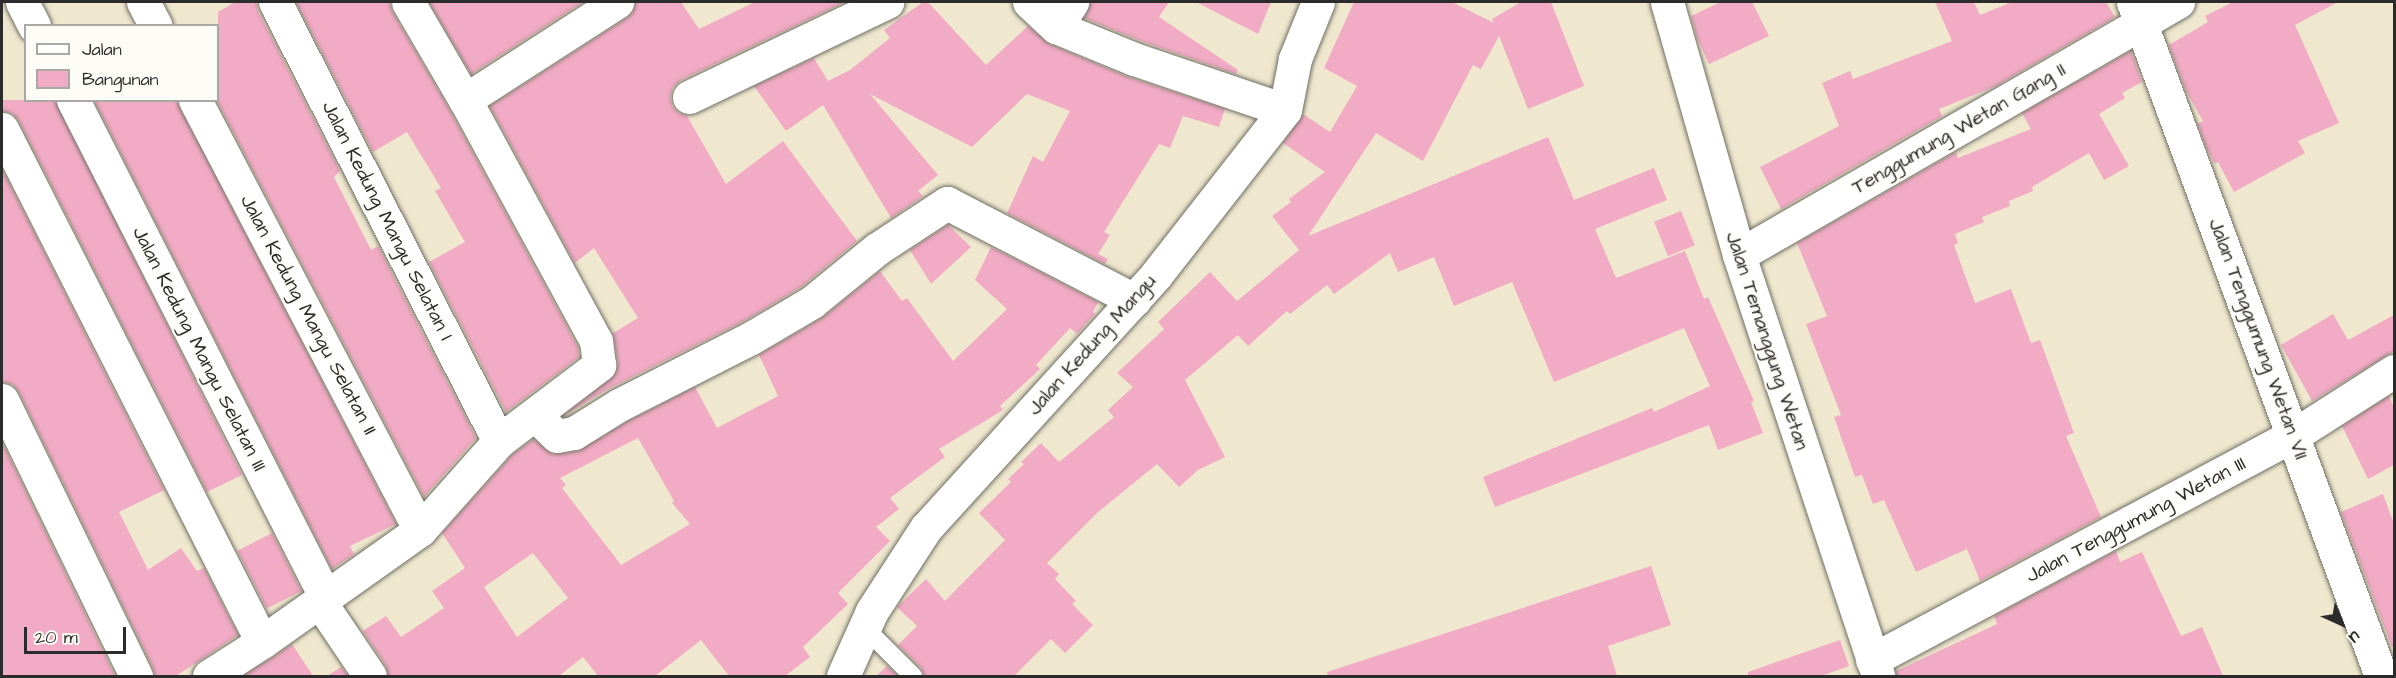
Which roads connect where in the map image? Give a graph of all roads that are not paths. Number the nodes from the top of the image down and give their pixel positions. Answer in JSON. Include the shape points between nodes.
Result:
{"nodes":[{"id":1,"x":22,"y":2,"type":"edge"},
{"id":2,"x":143,"y":2,"type":"edge"},
{"id":3,"x":275,"y":2,"type":"edge"},
{"id":4,"x":408,"y":2,"type":"edge"},
{"id":5,"x":617,"y":2,"type":"edge"},
{"id":6,"x":888,"y":2,"type":"edge"},
{"id":7,"x":1029,"y":2,"type":"edge"},
{"id":8,"x":1318,"y":2,"type":"edge"},
{"id":9,"x":1667,"y":2,"type":"edge"},
{"id":10,"x":2178,"y":2,"type":"edge"},
{"id":11,"x":2137,"y":13,"type":"edge"},
{"id":12,"x":1064,"y":14,"type":"edge"},
{"id":13,"x":33,"y":24,"type":"edge"},
{"id":14,"x":155,"y":24,"type":"edge"},
{"id":15,"x":689,"y":98,"type":"dead end"},
{"id":16,"x":465,"y":100,"type":"junction"},
{"id":17,"x":74,"y":102,"type":"edge"},
{"id":18,"x":196,"y":102,"type":"edge"},
{"id":19,"x":1285,"y":110,"type":"junction"},
{"id":20,"x":2,"y":129,"type":"edge"},
{"id":21,"x":1738,"y":255,"type":"junction"},
{"id":22,"x":1134,"y":300,"type":"junction"},
{"id":23,"x":2394,"y":371,"type":"edge"},
{"id":24,"x":2,"y":400,"type":"edge"},
{"id":25,"x":535,"y":415,"type":"junction"},
{"id":26,"x":2294,"y":435,"type":"junction"},
{"id":27,"x":499,"y":441,"type":"junction"},
{"id":28,"x":420,"y":530,"type":"junction"},
{"id":29,"x":323,"y":600,"type":"junction"},
{"id":30,"x":865,"y":628,"type":"junction"},
{"id":31,"x":262,"y":642,"type":"junction"},
{"id":32,"x":1875,"y":668,"type":"edge"},
{"id":33,"x":136,"y":676,"type":"edge"},
{"id":34,"x":209,"y":676,"type":"edge"},
{"id":35,"x":370,"y":676,"type":"edge"},
{"id":36,"x":843,"y":676,"type":"edge"},
{"id":37,"x":913,"y":676,"type":"edge"},
{"id":38,"x":2381,"y":676,"type":"edge"}],
"edges":[{"from":1,"to":13,"type":"street"},
{"from":2,"to":14,"type":"street"},
{"from":3,"to":27,"type":"street","name":"Jalan Kedung Mangu Selatan I"},
{"from":4,"to":16,"type":"street"},
{"from":5,"to":16,"type":"street"},
{"from":6,"to":15,"type":"street"},
{"from":7,"to":12,"type":"street"},
{"from":8,"to":19,"type":"street","name":"Jalan Kedung Mangu","via":[[1295,59]]},
{"from":9,"to":21,"type":"street","name":"Jalan Temanggung Wetan"},
{"from":10,"to":11,"type":"street","name":"Tenggumung Wetan Gang II"},
{"from":11,"to":21,"type":"street","name":"Tenggumung Wetan Gang II"},
{"from":11,"to":26,"type":"street","name":"Jalan Tenggumung Wetan VII"},
{"from":12,"to":19,"type":"street","via":[[1134,59]]},
{"from":16,"to":25,"type":"street","via":[[596,341],[596,369]]},
{"from":17,"to":29,"type":"street","name":"Jalan Kedung Mangu Selatan III"},
{"from":18,"to":28,"type":"street","name":"Jalan Kedung Mangu Selatan II"},
{"from":19,"to":22,"type":"street","name":"Jalan Kedung Mangu"},
{"from":20,"to":31,"type":"street"},
{"from":21,"to":32,"type":"street","name":"Jalan Temanggung Wetan"},
{"from":22,"to":25,"type":"street","via":[[947,202],[877,249],[812,302],[574,433],[557,436]]},
{"from":22,"to":30,"type":"street","name":"Jalan Kedung Mangu","via":[[926,528]]},
{"from":23,"to":26,"type":"street","name":"Jalan Tenggumung Wetan III"},
{"from":24,"to":33,"type":"street"},
{"from":25,"to":27,"type":"street"},
{"from":26,"to":32,"type":"street","name":"Jalan Tenggumung Wetan III"},
{"from":26,"to":38,"type":"street","name":"Jalan Tenggumung Wetan VII"},
{"from":27,"to":28,"type":"street"},
{"from":28,"to":29,"type":"street"},
{"from":29,"to":31,"type":"street"},
{"from":29,"to":35,"type":"street","name":"Jalan Kedung Mangu Selatan III"},
{"from":30,"to":36,"type":"street","name":"Jalan Kedung Mangu"},
{"from":30,"to":37,"type":"lane"},
{"from":31,"to":34,"type":"street"}]}
